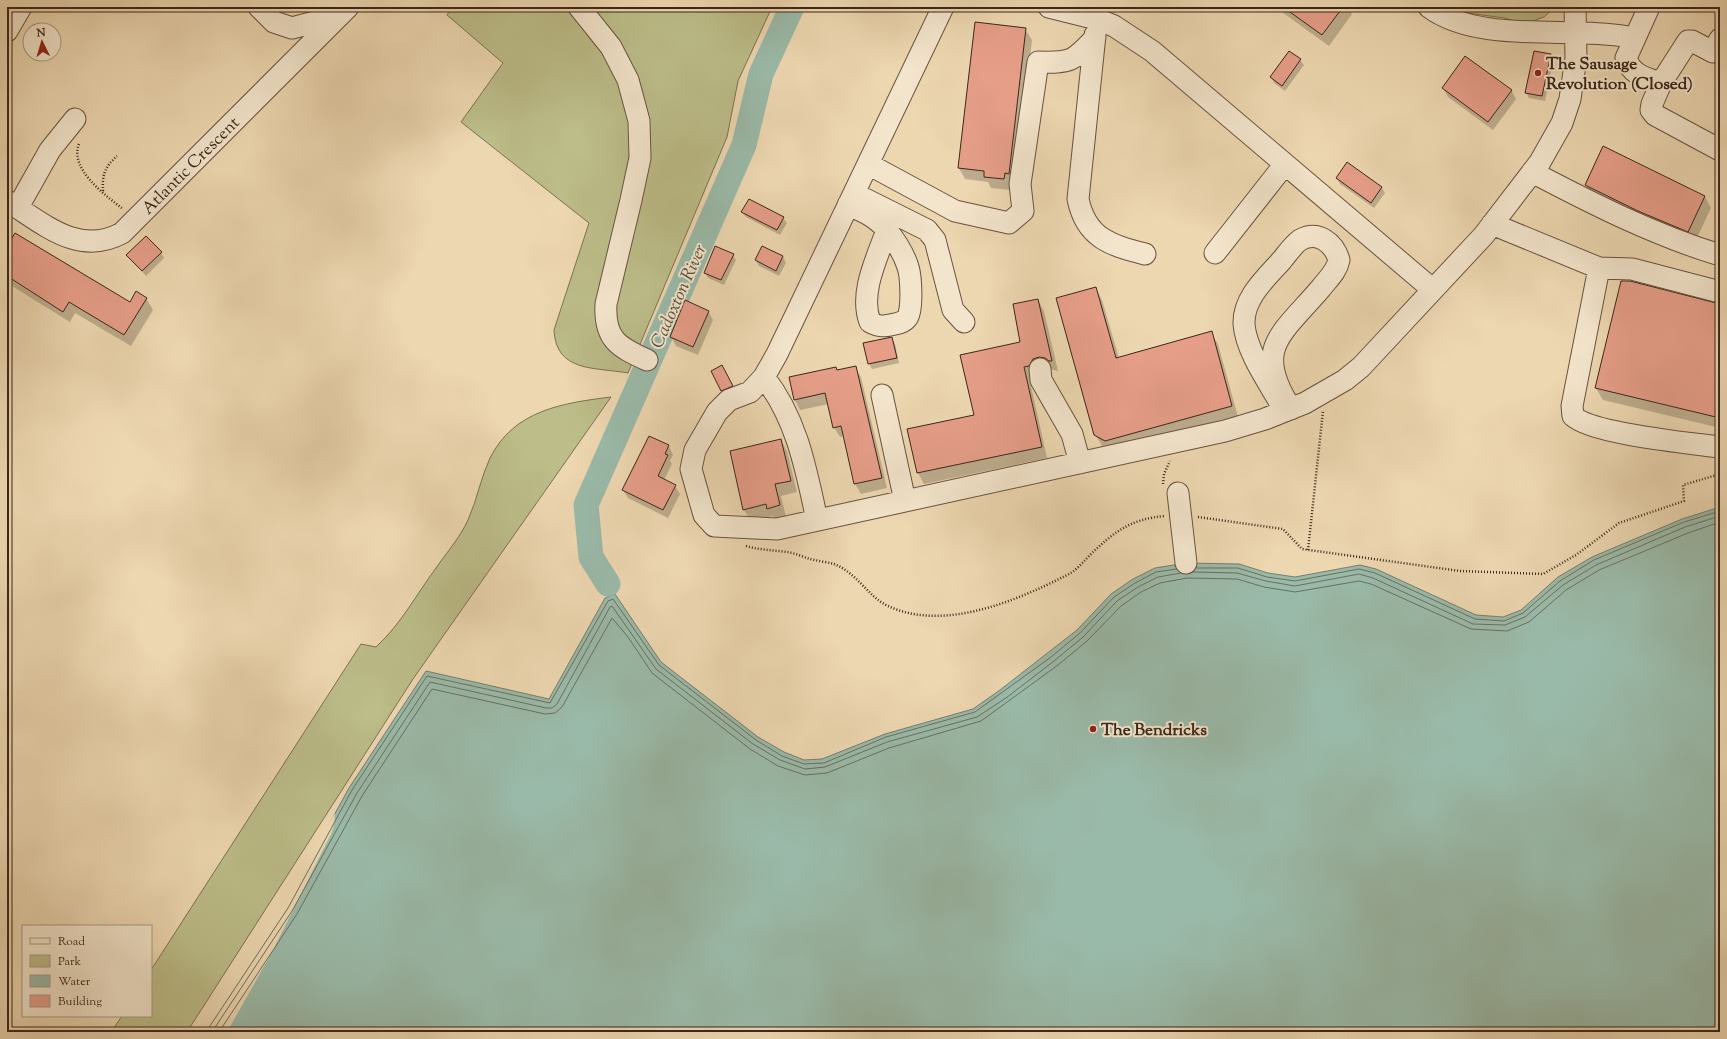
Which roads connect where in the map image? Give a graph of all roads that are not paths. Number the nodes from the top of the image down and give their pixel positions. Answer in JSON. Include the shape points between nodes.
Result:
{"nodes":[{"id":1,"x":22,"y":7,"type":"edge"},
{"id":2,"x":259,"y":7,"type":"edge"},
{"id":3,"x":578,"y":7,"type":"edge"},
{"id":4,"x":1050,"y":7,"type":"edge"},
{"id":5,"x":1429,"y":7,"type":"edge"},
{"id":6,"x":1575,"y":7,"type":"edge"},
{"id":7,"x":1649,"y":7,"type":"edge"},
{"id":8,"x":941,"y":8,"type":"edge"},
{"id":9,"x":343,"y":12,"type":"edge"},
{"id":10,"x":1096,"y":29,"type":"junction"},
{"id":11,"x":7,"y":31,"type":"edge"},
{"id":12,"x":1577,"y":32,"type":"junction"},
{"id":13,"x":1634,"y":38,"type":"junction"},
{"id":14,"x":1718,"y":48,"type":"edge"},
{"id":15,"x":1661,"y":83,"type":"junction"},
{"id":16,"x":75,"y":119,"type":"dead end"},
{"id":17,"x":1720,"y":150,"type":"edge"},
{"id":18,"x":868,"y":164,"type":"junction"},
{"id":19,"x":1285,"y":164,"type":"junction"},
{"id":20,"x":1532,"y":172,"type":"junction"},
{"id":21,"x":851,"y":199,"type":"junction"},
{"id":22,"x":12,"y":204,"type":"edge"},
{"id":23,"x":1492,"y":224,"type":"junction"},
{"id":24,"x":887,"y":230,"type":"dead end"},
{"id":25,"x":1215,"y":253,"type":"dead end"},
{"id":26,"x":1145,"y":254,"type":"dead end"},
{"id":27,"x":1720,"y":255,"type":"edge"},
{"id":28,"x":1599,"y":268,"type":"junction"},
{"id":29,"x":1432,"y":289,"type":"junction"},
{"id":30,"x":1720,"y":292,"type":"edge"},
{"id":31,"x":964,"y":322,"type":"dead end"},
{"id":32,"x":647,"y":360,"type":"dead end"},
{"id":33,"x":1040,"y":369,"type":"dead end"},
{"id":34,"x":764,"y":377,"type":"junction"},
{"id":35,"x":882,"y":396,"type":"dead end"},
{"id":36,"x":1288,"y":410,"type":"junction"},
{"id":37,"x":1720,"y":447,"type":"edge"},
{"id":38,"x":1080,"y":463,"type":"junction"},
{"id":39,"x":905,"y":501,"type":"junction"},
{"id":40,"x":1179,"y":504,"type":"road end"},
{"id":41,"x":817,"y":520,"type":"junction"},
{"id":42,"x":1186,"y":563,"type":"dead end"}],
"edges":[{"from":1,"to":11,"type":"street"},
{"from":2,"to":9,"type":"street","via":[[274,22],[292,28]]},
{"from":3,"to":32,"type":"street","via":[[611,48],[628,80],[639,121],[640,158],[606,304],[605,319],[611,337],[624,350]]},
{"from":4,"to":10,"type":"street"},
{"from":5,"to":12,"type":"street","via":[[1453,19],[1489,28]]},
{"from":6,"to":12,"type":"street"},
{"from":7,"to":13,"type":"street"},
{"from":8,"to":18,"type":"street"},
{"from":9,"to":22,"type":"street","name":"Atlantic Crescent","via":[[127,228],[114,237],[90,242],[74,240]]},
{"from":10,"to":18,"type":"street","via":[[1079,56],[1063,62],[1038,62],[1020,184],[1023,211],[1009,223],[955,211]]},
{"from":10,"to":19,"type":"street","via":[[1114,26],[1152,51]]},
{"from":10,"to":26,"type":"street","via":[[1078,199],[1081,213],[1091,231],[1097,235],[1116,246]]},
{"from":12,"to":13,"type":"street","via":[[1616,34]]},
{"from":12,"to":20,"type":"street","via":[[1576,65],[1567,112],[1552,143]]},
{"from":13,"to":15,"type":"street","via":[[1626,58],[1630,70]]},
{"from":14,"to":15,"type":"street","via":[[1688,41]]},
{"from":15,"to":17,"type":"street","via":[[1652,104],[1651,110],[1655,116]]},
{"from":16,"to":22,"type":"street"},
{"from":18,"to":21,"type":"street"},
{"from":19,"to":25,"type":"street"},
{"from":19,"to":29,"type":"street"},
{"from":20,"to":23,"type":"street"},
{"from":20,"to":27,"type":"street","via":[[1625,219],[1695,248]]},
{"from":21,"to":24,"type":"street"},
{"from":21,"to":31,"type":"street","via":[[928,230],[935,240],[953,310]]},
{"from":21,"to":34,"type":"street"},
{"from":23,"to":28,"type":"street"},
{"from":23,"to":29,"type":"street"},
{"from":28,"to":30,"type":"street","via":[[1632,269]]},
{"from":28,"to":37,"type":"street","via":[[1572,406],[1573,416],[1590,425]]},
{"from":29,"to":36,"type":"street","via":[[1361,367],[1325,393]]},
{"from":33,"to":38,"type":"street","via":[[1041,380],[1072,434]]},
{"from":34,"to":41,"type":"street","via":[[781,401],[796,434]]},
{"from":34,"to":41,"type":"street","via":[[750,392],[729,400],[717,412],[695,450],[691,469],[704,515],[714,526],[770,529]]},
{"from":35,"to":39,"type":"street"},
{"from":36,"to":36,"type":"street","via":[[1250,348],[1245,332],[1245,314],[1258,287],[1297,243],[1307,237],[1315,237],[1326,240],[1335,249],[1339,260],[1334,272],[1274,347],[1271,360],[1273,374]]},
{"from":36,"to":38,"type":"street","via":[[1224,431]]},
{"from":38,"to":39,"type":"street"},
{"from":39,"to":41,"type":"street"},
{"from":40,"to":42,"type":"street"}]}
